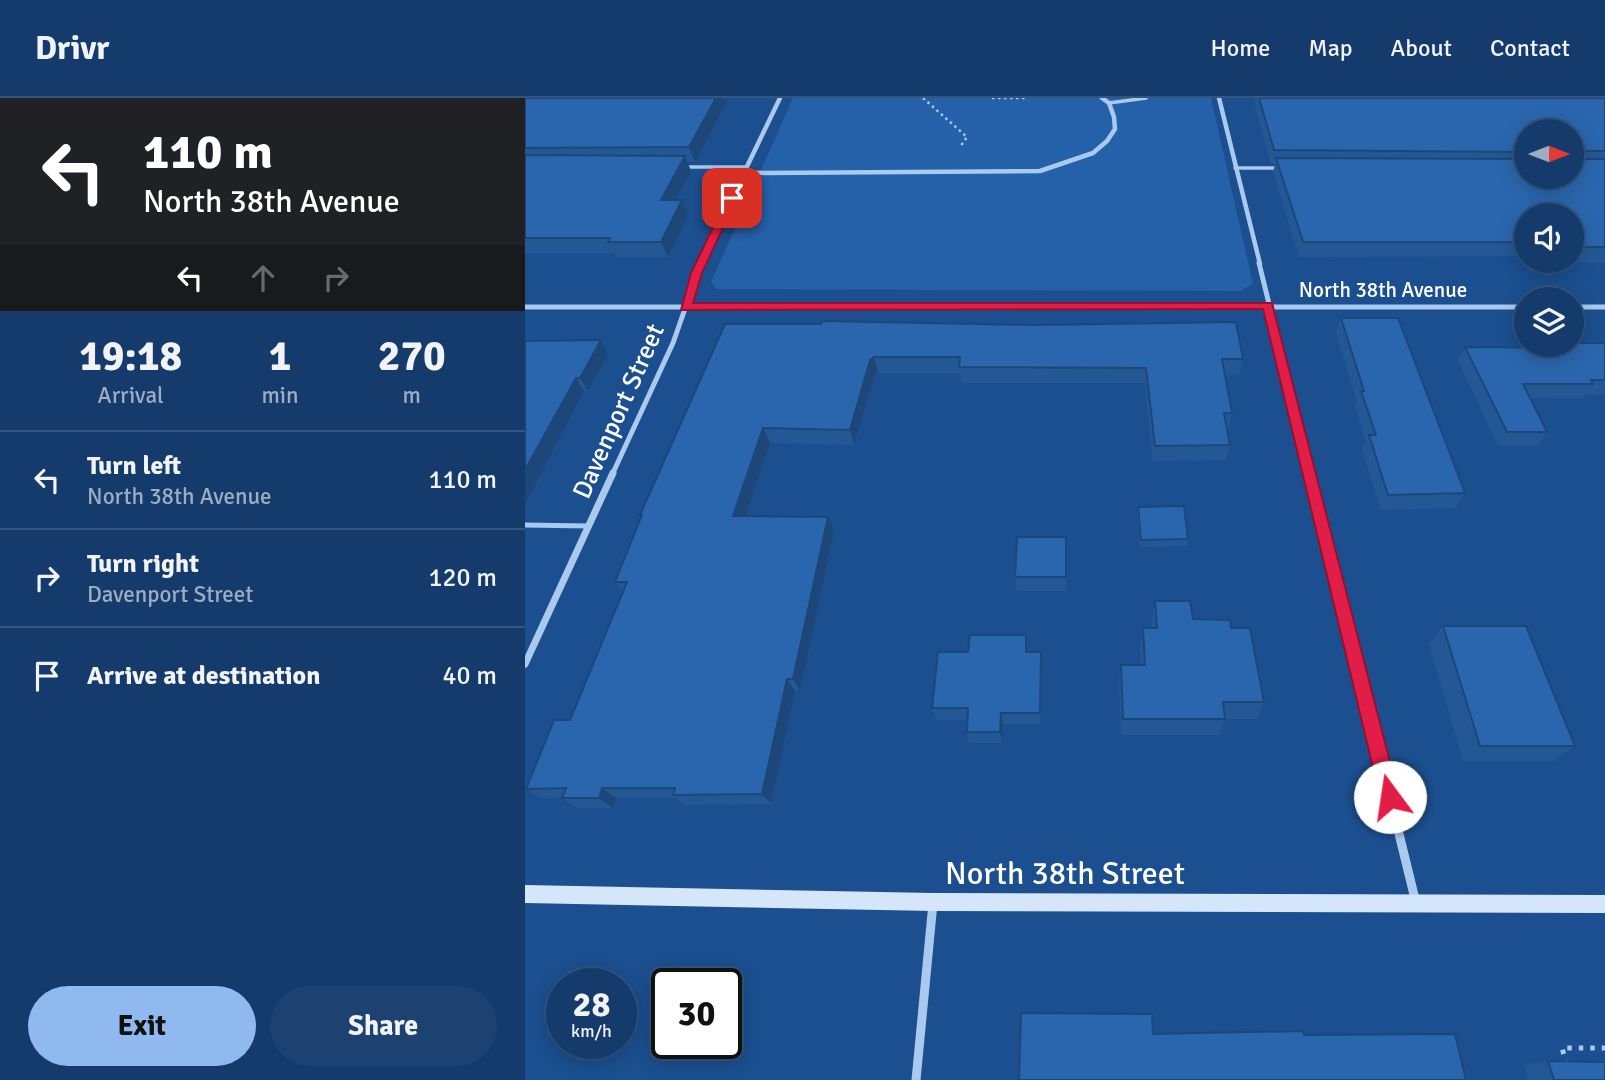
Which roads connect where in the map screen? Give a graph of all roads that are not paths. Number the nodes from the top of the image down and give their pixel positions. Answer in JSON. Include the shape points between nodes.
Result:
{"nodes":[{"id":1,"x":780,"y":98,"type":"edge"},
{"id":2,"x":1102,"y":98,"type":"edge"},
{"id":3,"x":1146,"y":98,"type":"edge"},
{"id":4,"x":1219,"y":98,"type":"edge"},
{"id":5,"x":1109,"y":103,"type":"junction"},
{"id":6,"x":677,"y":167,"type":"edge"},
{"id":7,"x":1235,"y":168,"type":"junction"},
{"id":8,"x":1291,"y":168,"type":"edge"},
{"id":9,"x":745,"y":170,"type":"junction"},
{"id":10,"x":1268,"y":306,"type":"junction"},
{"id":11,"x":525,"y":307,"type":"edge"},
{"id":12,"x":685,"y":307,"type":"junction"},
{"id":13,"x":1514,"y":307,"type":"edge"},
{"id":14,"x":1584,"y":307,"type":"edge"},
{"id":15,"x":1605,"y":307,"type":"edge"},
{"id":16,"x":525,"y":526,"type":"edge"},
{"id":17,"x":589,"y":526,"type":"junction"},
{"id":18,"x":525,"y":664,"type":"edge"},
{"id":19,"x":525,"y":894,"type":"edge"},
{"id":20,"x":933,"y":902,"type":"junction"},
{"id":21,"x":1416,"y":904,"type":"junction"},
{"id":22,"x":1605,"y":904,"type":"edge"},
{"id":23,"x":916,"y":1080,"type":"edge"}],
"edges":[{"from":1,"to":9,"type":"street","name":"Davenport Street"},
{"from":2,"to":5,"type":"street"},
{"from":3,"to":5,"type":"lane"},
{"from":4,"to":7,"type":"street"},
{"from":5,"to":9,"type":"street","via":[[1115,129],[1093,153],[1040,171]]},
{"from":6,"to":9,"type":"lane"},
{"from":7,"to":8,"type":"lane"},
{"from":7,"to":10,"type":"street"},
{"from":9,"to":12,"type":"street","name":"Davenport Street","via":[[696,273]]},
{"from":10,"to":12,"type":"street","name":"North 38th Avenue"},
{"from":10,"to":13,"type":"street","name":"North 38th Avenue"},
{"from":10,"to":21,"type":"street"},
{"from":11,"to":12,"type":"street","name":"North 38th Avenue"},
{"from":12,"to":17,"type":"street","name":"Davenport Street"},
{"from":14,"to":15,"type":"street"},
{"from":16,"to":17,"type":"lane"},
{"from":17,"to":18,"type":"street","name":"Davenport Street"},
{"from":19,"to":20,"type":"street","name":"North 38th Street"},
{"from":20,"to":21,"type":"street","name":"North 38th Street"},
{"from":20,"to":23,"type":"street"},
{"from":21,"to":22,"type":"street","name":"North 38th Street"}]}
